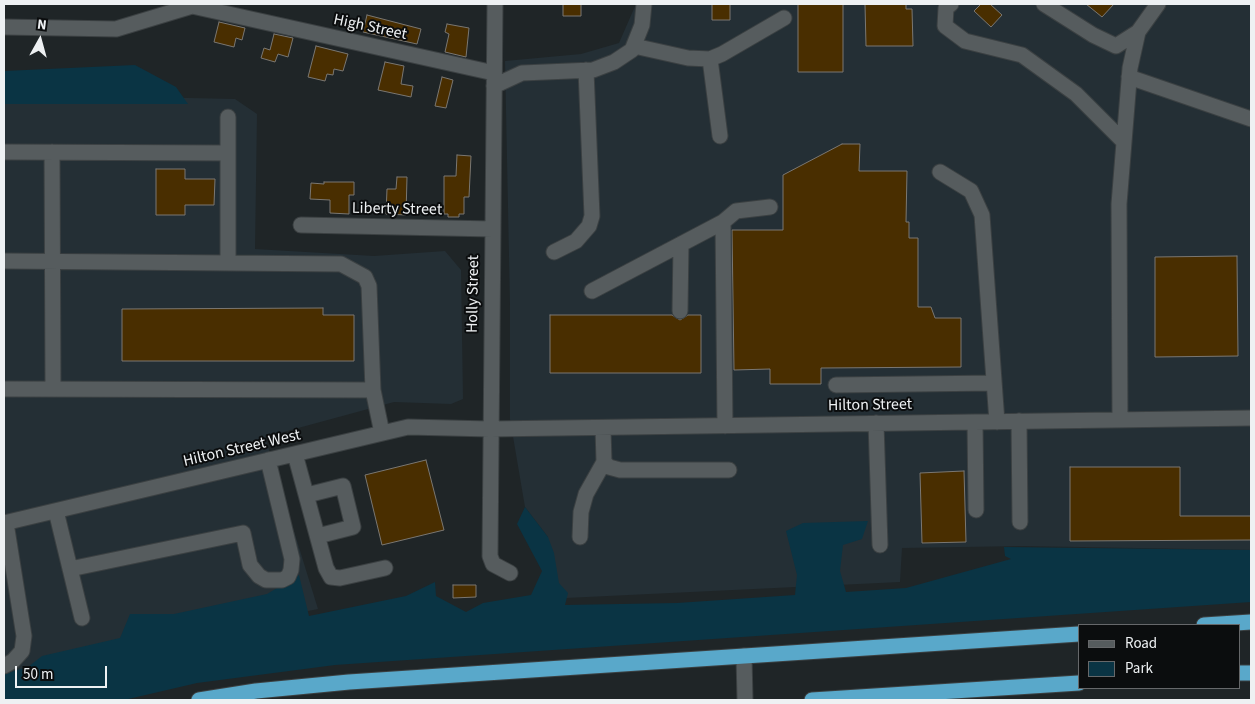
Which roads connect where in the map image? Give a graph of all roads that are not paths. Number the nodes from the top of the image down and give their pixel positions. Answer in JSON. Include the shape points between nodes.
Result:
{"nodes":[{"id":1,"x":495,"y":4,"type":"edge"},
{"id":2,"x":644,"y":4,"type":"edge"},
{"id":3,"x":951,"y":4,"type":"edge"},
{"id":4,"x":1044,"y":4,"type":"edge"},
{"id":5,"x":1158,"y":4,"type":"edge"},
{"id":6,"x":192,"y":5,"type":"edge"},
{"id":7,"x":784,"y":18,"type":"dead end"},
{"id":8,"x":4,"y":27,"type":"edge"},
{"id":9,"x":1138,"y":32,"type":"junction"},
{"id":10,"x":634,"y":46,"type":"junction"},
{"id":11,"x":710,"y":59,"type":"junction"},
{"id":12,"x":586,"y":70,"type":"junction"},
{"id":13,"x":1129,"y":78,"type":"junction"},
{"id":14,"x":494,"y":79,"type":"junction"},
{"id":15,"x":228,"y":117,"type":"dead end"},
{"id":16,"x":1251,"y":119,"type":"edge"},
{"id":17,"x":720,"y":136,"type":"dead end"},
{"id":18,"x":1123,"y":141,"type":"junction"},
{"id":19,"x":4,"y":152,"type":"edge"},
{"id":20,"x":52,"y":152,"type":"junction"},
{"id":21,"x":228,"y":153,"type":"junction"},
{"id":22,"x":940,"y":172,"type":"dead end"},
{"id":23,"x":770,"y":207,"type":"dead end"},
{"id":24,"x":723,"y":222,"type":"junction"},
{"id":25,"x":301,"y":225,"type":"dead end"},
{"id":26,"x":493,"y":229,"type":"junction"},
{"id":27,"x":681,"y":244,"type":"junction"},
{"id":28,"x":554,"y":252,"type":"dead end"},
{"id":29,"x":4,"y":261,"type":"edge"},
{"id":30,"x":52,"y":261,"type":"junction"},
{"id":31,"x":228,"y":262,"type":"junction"},
{"id":32,"x":592,"y":291,"type":"dead end"},
{"id":33,"x":680,"y":311,"type":"dead end"},
{"id":34,"x":994,"y":383,"type":"junction"},
{"id":35,"x":836,"y":385,"type":"dead end"},
{"id":36,"x":4,"y":388,"type":"edge"},
{"id":37,"x":53,"y":389,"type":"junction"},
{"id":38,"x":373,"y":390,"type":"junction"},
{"id":39,"x":1251,"y":418,"type":"edge"},
{"id":40,"x":1120,"y":420,"type":"junction"},
{"id":41,"x":975,"y":422,"type":"junction"},
{"id":42,"x":997,"y":422,"type":"junction"},
{"id":43,"x":1019,"y":422,"type":"junction"},
{"id":44,"x":876,"y":424,"type":"junction"},
{"id":45,"x":725,"y":426,"type":"junction"},
{"id":46,"x":603,"y":428,"type":"junction"},
{"id":47,"x":490,"y":429,"type":"junction"},
{"id":48,"x":382,"y":433,"type":"junction"},
{"id":49,"x":296,"y":454,"type":"junction"},
{"id":50,"x":268,"y":460,"type":"junction"},
{"id":51,"x":604,"y":462,"type":"junction"},
{"id":52,"x":728,"y":470,"type":"dead end"},
{"id":53,"x":307,"y":495,"type":"junction"},
{"id":54,"x":976,"y":510,"type":"dead end"},
{"id":55,"x":56,"y":511,"type":"junction"},
{"id":56,"x":1020,"y":522,"type":"dead end"},
{"id":57,"x":5,"y":523,"type":"edge"},
{"id":58,"x":318,"y":536,"type":"junction"},
{"id":59,"x":580,"y":537,"type":"dead end"},
{"id":60,"x":880,"y":545,"type":"dead end"},
{"id":61,"x":385,"y":568,"type":"dead end"},
{"id":62,"x":70,"y":569,"type":"junction"},
{"id":63,"x":510,"y":573,"type":"dead end"},
{"id":64,"x":82,"y":618,"type":"dead end"},
{"id":65,"x":1251,"y":622,"type":"edge"},
{"id":66,"x":1220,"y":624,"type":"edge"},
{"id":67,"x":1078,"y":634,"type":"edge"},
{"id":68,"x":744,"y":656,"type":"junction"},
{"id":69,"x":4,"y":666,"type":"edge"},
{"id":70,"x":1078,"y":684,"type":"edge"},
{"id":71,"x":199,"y":700,"type":"edge"},
{"id":72,"x":746,"y":700,"type":"edge"},
{"id":73,"x":812,"y":700,"type":"edge"}],
"edges":[{"from":1,"to":14,"type":"street","name":"Holly Street"},
{"from":2,"to":10,"type":"street","via":[[642,24]]},
{"from":3,"to":18,"type":"street","via":[[946,8],[946,26],[965,41],[1022,54],[1076,94]]},
{"from":4,"to":9,"type":"street","via":[[1116,46]]},
{"from":5,"to":9,"type":"street"},
{"from":6,"to":8,"type":"street","name":"High Street","via":[[116,29]]},
{"from":6,"to":14,"type":"street","name":"High Street"},
{"from":7,"to":11,"type":"street"},
{"from":9,"to":13,"type":"street"},
{"from":10,"to":11,"type":"street","via":[[688,58]]},
{"from":10,"to":12,"type":"street","via":[[614,62]]},
{"from":11,"to":17,"type":"street"},
{"from":12,"to":14,"type":"street","via":[[522,73]]},
{"from":12,"to":28,"type":"street","via":[[592,216],[589,226],[576,241]]},
{"from":13,"to":16,"type":"street"},
{"from":13,"to":18,"type":"street"},
{"from":14,"to":26,"type":"street","name":"Holly Street"},
{"from":15,"to":21,"type":"street"},
{"from":18,"to":40,"type":"street","via":[[1119,204]]},
{"from":19,"to":20,"type":"street"},
{"from":20,"to":21,"type":"street"},
{"from":20,"to":30,"type":"street"},
{"from":21,"to":31,"type":"street"},
{"from":22,"to":34,"type":"street","via":[[971,191],[982,215]]},
{"from":23,"to":24,"type":"street","via":[[736,211]]},
{"from":24,"to":27,"type":"street"},
{"from":24,"to":45,"type":"street"},
{"from":25,"to":26,"type":"street","name":"Liberty Street"},
{"from":26,"to":47,"type":"street","name":"Holly Street"},
{"from":27,"to":32,"type":"street"},
{"from":27,"to":33,"type":"street"},
{"from":29,"to":30,"type":"street"},
{"from":30,"to":31,"type":"street"},
{"from":30,"to":37,"type":"street"},
{"from":31,"to":38,"type":"street","via":[[341,264],[365,278],[370,297]]},
{"from":34,"to":35,"type":"street"},
{"from":34,"to":42,"type":"street"},
{"from":36,"to":37,"type":"street"},
{"from":37,"to":38,"type":"street"},
{"from":38,"to":48,"type":"street"},
{"from":39,"to":40,"type":"street","name":"Hilton Street"},
{"from":40,"to":43,"type":"street","name":"Hilton Street"},
{"from":41,"to":42,"type":"street","name":"Hilton Street"},
{"from":41,"to":44,"type":"street","name":"Hilton Street"},
{"from":41,"to":54,"type":"street"},
{"from":42,"to":43,"type":"street","name":"Hilton Street"},
{"from":43,"to":56,"type":"street"},
{"from":44,"to":45,"type":"street","name":"Hilton Street"},
{"from":44,"to":60,"type":"street"},
{"from":45,"to":46,"type":"street","name":"Hilton Street"},
{"from":46,"to":47,"type":"street","name":"Hilton Street"},
{"from":46,"to":51,"type":"street"},
{"from":47,"to":48,"type":"street","name":"Hilton Street West","via":[[408,427]]},
{"from":47,"to":63,"type":"street","name":"Holly Street","via":[[490,556],[493,564]]},
{"from":48,"to":49,"type":"street","name":"Hilton Street West"},
{"from":49,"to":50,"type":"street","name":"Hilton Street West"},
{"from":49,"to":53,"type":"street"},
{"from":50,"to":55,"type":"street","name":"Hilton Street West"},
{"from":50,"to":62,"type":"street","via":[[292,559],[292,570],[282,580],[266,580],[259,576],[250,565],[242,533]]},
{"from":51,"to":52,"type":"street","via":[[620,470]]},
{"from":51,"to":59,"type":"street","via":[[586,494]]},
{"from":53,"to":58,"type":"street"},
{"from":53,"to":58,"type":"street","via":[[343,486],[353,527]]},
{"from":55,"to":57,"type":"street","name":"Hilton Street West"},
{"from":55,"to":62,"type":"street"},
{"from":57,"to":69,"type":"street","via":[[24,636],[22,651]]},
{"from":58,"to":61,"type":"street","via":[[331,577]]},
{"from":62,"to":64,"type":"street"},
{"from":65,"to":66,"type":"highway"},
{"from":67,"to":68,"type":"highway"},
{"from":68,"to":71,"type":"highway","via":[[348,682]]},
{"from":68,"to":72,"type":"street"},
{"from":70,"to":73,"type":"highway"}]}
